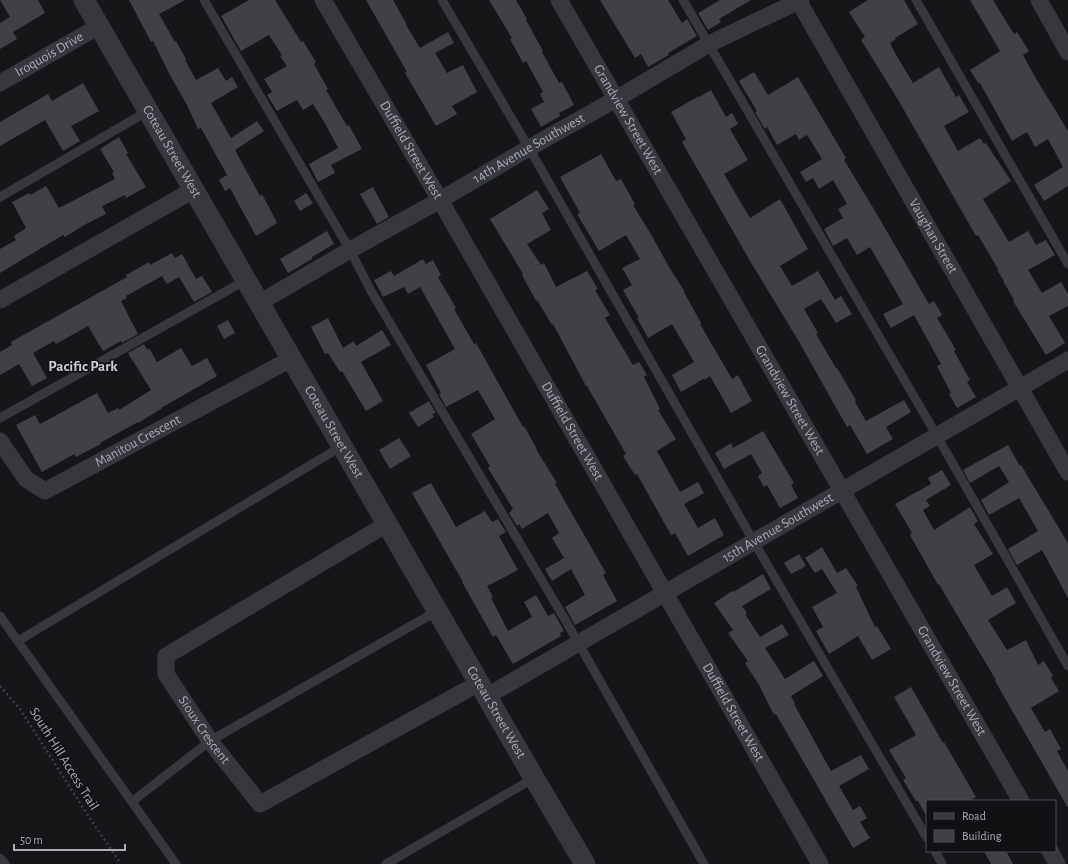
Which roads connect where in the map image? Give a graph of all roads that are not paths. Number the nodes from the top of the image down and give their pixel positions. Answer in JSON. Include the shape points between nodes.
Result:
{"nodes":[{"id":1,"x":84,"y":0,"type":"edge"},
{"id":2,"x":204,"y":0,"type":"edge"},
{"id":3,"x":323,"y":0,"type":"edge"},
{"id":4,"x":442,"y":0,"type":"edge"},
{"id":5,"x":559,"y":0,"type":"edge"},
{"id":6,"x":683,"y":0,"type":"edge"},
{"id":7,"x":916,"y":0,"type":"edge"},
{"id":8,"x":1039,"y":0,"type":"edge"},
{"id":9,"x":799,"y":1,"type":"edge"},
{"id":10,"x":99,"y":26,"type":"junction"},
{"id":11,"x":710,"y":44,"type":"junction"},
{"id":12,"x":1068,"y":52,"type":"edge"},
{"id":13,"x":0,"y":83,"type":"edge"},
{"id":14,"x":616,"y":99,"type":"junction"},
{"id":15,"x":148,"y":111,"type":"junction"},
{"id":16,"x":529,"y":148,"type":"junction"},
{"id":17,"x":193,"y":190,"type":"junction"},
{"id":18,"x":0,"y":197,"type":"edge"},
{"id":19,"x":440,"y":200,"type":"junction"},
{"id":20,"x":350,"y":250,"type":"junction"},
{"id":21,"x":1068,"y":264,"type":"edge"},
{"id":22,"x":246,"y":280,"type":"junction"},
{"id":23,"x":0,"y":300,"type":"edge"},
{"id":24,"x":259,"y":304,"type":"junction"},
{"id":25,"x":291,"y":359,"type":"junction"},
{"id":26,"x":1068,"y":360,"type":"edge"},
{"id":27,"x":1019,"y":388,"type":"junction"},
{"id":28,"x":0,"y":418,"type":"edge"},
{"id":29,"x":936,"y":436,"type":"junction"},
{"id":30,"x":0,"y":441,"type":"edge"},
{"id":31,"x":342,"y":446,"type":"junction"},
{"id":32,"x":1068,"y":472,"type":"edge"},
{"id":33,"x":842,"y":490,"type":"junction"},
{"id":34,"x":387,"y":524,"type":"junction"},
{"id":35,"x":754,"y":542,"type":"junction"},
{"id":36,"x":666,"y":593,"type":"junction"},
{"id":37,"x":438,"y":611,"type":"junction"},
{"id":38,"x":0,"y":616,"type":"edge"},
{"id":39,"x":18,"y":641,"type":"junction"},
{"id":40,"x":579,"y":643,"type":"junction"},
{"id":41,"x":1068,"y":666,"type":"edge"},
{"id":42,"x":483,"y":690,"type":"junction"},
{"id":43,"x":210,"y":740,"type":"junction"},
{"id":44,"x":534,"y":778,"type":"junction"},
{"id":45,"x":1020,"y":800,"type":"edge"},
{"id":46,"x":133,"y":801,"type":"junction"},
{"id":47,"x":926,"y":836,"type":"edge"},
{"id":48,"x":936,"y":852,"type":"edge"},
{"id":49,"x":1051,"y":852,"type":"edge"},
{"id":50,"x":0,"y":858,"type":"edge"},
{"id":51,"x":5,"y":864,"type":"edge"},
{"id":52,"x":176,"y":864,"type":"edge"},
{"id":53,"x":386,"y":864,"type":"edge"},
{"id":54,"x":585,"y":864,"type":"edge"},
{"id":55,"x":704,"y":864,"type":"edge"},
{"id":56,"x":820,"y":864,"type":"edge"},
{"id":57,"x":942,"y":864,"type":"edge"},
{"id":58,"x":1057,"y":864,"type":"edge"}],
"edges":[{"from":1,"to":10,"type":"street","name":"Coteau Street West"},
{"from":2,"to":20,"type":"lane"},
{"from":3,"to":19,"type":"street","name":"Duffield Street West"},
{"from":4,"to":16,"type":"lane"},
{"from":5,"to":14,"type":"street","name":"Grandview Street West"},
{"from":6,"to":11,"type":"lane"},
{"from":7,"to":21,"type":"lane"},
{"from":8,"to":12,"type":"street"},
{"from":9,"to":11,"type":"street","name":"14th Avenue Southwest"},
{"from":9,"to":27,"type":"street","name":"Vaughan Street"},
{"from":10,"to":13,"type":"street","name":"Iroquois Drive"},
{"from":10,"to":15,"type":"street","name":"Coteau Street West"},
{"from":11,"to":14,"type":"street","name":"14th Avenue Southwest"},
{"from":11,"to":29,"type":"lane"},
{"from":14,"to":16,"type":"street","name":"14th Avenue Southwest"},
{"from":14,"to":33,"type":"street","name":"Grandview Street West"},
{"from":15,"to":17,"type":"street","name":"Coteau Street West"},
{"from":15,"to":18,"type":"lane"},
{"from":16,"to":19,"type":"street","name":"14th Avenue Southwest"},
{"from":16,"to":35,"type":"lane"},
{"from":17,"to":22,"type":"street","name":"Coteau Street West"},
{"from":17,"to":23,"type":"street"},
{"from":19,"to":20,"type":"street","name":"14th Avenue Southwest"},
{"from":19,"to":36,"type":"street","name":"Duffield Street West"},
{"from":20,"to":24,"type":"street","name":"14th Avenue Southwest"},
{"from":20,"to":40,"type":"lane","via":[[371,291]]},
{"from":22,"to":24,"type":"street","name":"Coteau Street West"},
{"from":22,"to":28,"type":"lane"},
{"from":24,"to":25,"type":"street","name":"Coteau Street West"},
{"from":25,"to":30,"type":"street","name":"Manitou Crescent","via":[[45,491],[26,479]]},
{"from":25,"to":31,"type":"street","name":"Coteau Street West"},
{"from":26,"to":27,"type":"street","name":"15th Avenue Southwest"},
{"from":27,"to":29,"type":"street","name":"15th Avenue Southwest"},
{"from":27,"to":32,"type":"street","name":"Vaughan Street"},
{"from":29,"to":33,"type":"street","name":"15th Avenue Southwest"},
{"from":29,"to":41,"type":"lane"},
{"from":31,"to":34,"type":"street","name":"Coteau Street West"},
{"from":31,"to":39,"type":"lane"},
{"from":33,"to":35,"type":"street","name":"15th Avenue Southwest"},
{"from":33,"to":45,"type":"street","name":"Grandview Street West"},
{"from":34,"to":37,"type":"street","name":"Coteau Street West"},
{"from":34,"to":43,"type":"street","name":"Sioux Crescent","via":[[166,656],[166,674]]},
{"from":35,"to":36,"type":"street","name":"15th Avenue Southwest"},
{"from":35,"to":47,"type":"lane"},
{"from":36,"to":40,"type":"street","name":"15th Avenue Southwest"},
{"from":36,"to":56,"type":"street","name":"Duffield Street West"},
{"from":37,"to":42,"type":"street","name":"Coteau Street West"},
{"from":37,"to":43,"type":"lane"},
{"from":38,"to":39,"type":"lane"},
{"from":39,"to":46,"type":"lane"},
{"from":40,"to":42,"type":"street","name":"15th Avenue Southwest"},
{"from":40,"to":55,"type":"lane"},
{"from":42,"to":43,"type":"street","name":"Sioux Crescent","via":[[260,804]]},
{"from":42,"to":44,"type":"street","name":"Coteau Street West"},
{"from":43,"to":46,"type":"lane"},
{"from":44,"to":53,"type":"lane"},
{"from":44,"to":54,"type":"street","name":"Coteau Street West"},
{"from":46,"to":52,"type":"lane"},
{"from":48,"to":57,"type":"lane"},
{"from":49,"to":58,"type":"street"},
{"from":50,"to":51,"type":"lane"}]}
